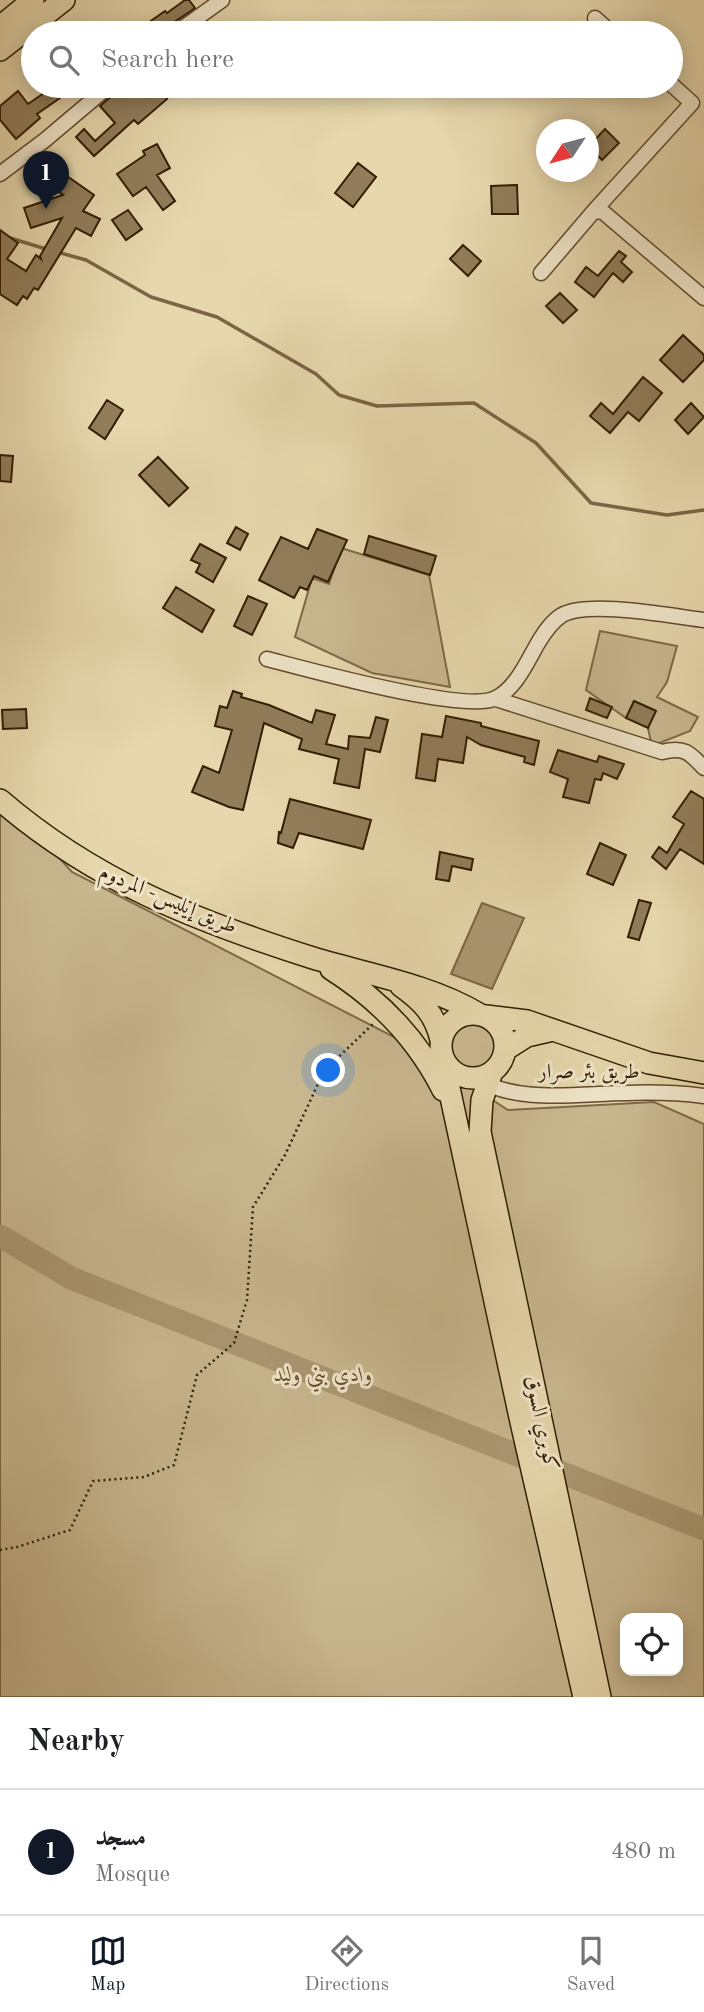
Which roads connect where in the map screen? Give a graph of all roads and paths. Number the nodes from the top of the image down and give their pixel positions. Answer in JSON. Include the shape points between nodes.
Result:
{"nodes":[{"id":1,"x":33,"y":0,"type":"edge"},
{"id":2,"x":64,"y":0,"type":"edge"},
{"id":3,"x":222,"y":0,"type":"edge"},
{"id":4,"x":595,"y":18,"type":"dead end"},
{"id":5,"x":37,"y":21,"type":"edge"},
{"id":6,"x":193,"y":21,"type":"edge"},
{"id":7,"x":598,"y":21,"type":"edge"},
{"id":8,"x":0,"y":26,"type":"edge"},
{"id":9,"x":21,"y":34,"type":"edge"},
{"id":10,"x":0,"y":50,"type":"edge"},
{"id":11,"x":683,"y":95,"type":"edge"},
{"id":12,"x":94,"y":98,"type":"edge"},
{"id":13,"x":0,"y":174,"type":"edge"},
{"id":14,"x":594,"y":211,"type":"junction"},
{"id":15,"x":541,"y":273,"type":"dead end"},
{"id":16,"x":704,"y":298,"type":"edge"},
{"id":17,"x":704,"y":620,"type":"edge"},
{"id":18,"x":267,"y":659,"type":"dead end"},
{"id":19,"x":496,"y":699,"type":"junction"},
{"id":20,"x":704,"y":768,"type":"edge"},
{"id":21,"x":0,"y":800,"type":"edge"},
{"id":22,"x":311,"y":957,"type":"junction"},
{"id":23,"x":397,"y":982,"type":"junction"},
{"id":24,"x":483,"y":1015,"type":"junction"},
{"id":25,"x":377,"y":1021,"type":"dead end"},
{"id":26,"x":553,"y":1030,"type":"junction"},
{"id":27,"x":442,"y":1050,"type":"junction"},
{"id":28,"x":505,"y":1050,"type":"junction"},
{"id":29,"x":704,"y":1073,"type":"edge"},
{"id":30,"x":485,"y":1078,"type":"junction"},
{"id":31,"x":704,"y":1096,"type":"edge"},
{"id":32,"x":457,"y":1121,"type":"junction"},
{"id":33,"x":474,"y":1150,"type":"junction"},
{"id":34,"x":0,"y":1550,"type":"edge"},
{"id":35,"x":584,"y":1697,"type":"edge"},
{"id":36,"x":600,"y":1697,"type":"edge"}],
"edges":[{"from":1,"to":8,"type":"highway"},
{"from":2,"to":5,"type":"highway"},
{"from":3,"to":6,"type":"street"},
{"from":4,"to":7,"type":"street"},
{"from":9,"to":10,"type":"highway"},
{"from":11,"to":14,"type":"street","via":[[692,103]]},
{"from":12,"to":13,"type":"street"},
{"from":14,"to":15,"type":"street"},
{"from":14,"to":16,"type":"street","via":[[603,212]]},
{"from":17,"to":19,"type":"street","via":[[580,609],[562,615],[546,629],[515,681]]},
{"from":18,"to":19,"type":"street","via":[[460,702]]},
{"from":19,"to":20,"type":"street","via":[[662,752],[676,749],[691,754]]},
{"from":21,"to":22,"type":"highway","name":"طريق إيليس- المردوم","via":[[58,846],[126,886]]},
{"from":22,"to":23,"type":"highway"},
{"from":22,"to":32,"type":"highway","via":[[364,992],[399,1023],[436,1076]]},
{"from":23,"to":24,"type":"highway","via":[[448,997]]},
{"from":23,"to":27,"type":"highway","via":[[434,1018]]},
{"from":24,"to":26,"type":"highway","via":[[514,1018]]},
{"from":24,"to":27,"type":"highway","via":[[469,1013],[450,1022]]},
{"from":24,"to":28,"type":"highway","via":[[501,1030]]},
{"from":25,"to":34,"type":"path","via":[[324,1071],[285,1155],[253,1207],[247,1300],[234,1342],[197,1375],[174,1465],[145,1477],[93,1481],[70,1530]]},
{"from":26,"to":28,"type":"highway","via":[[527,1036]]},
{"from":26,"to":29,"type":"highway","via":[[649,1063]]},
{"from":27,"to":30,"type":"highway","via":[[457,1074]]},
{"from":27,"to":32,"type":"highway"},
{"from":28,"to":30,"type":"highway"},
{"from":30,"to":31,"type":"street","name":"طريق بئر صرار","via":[[531,1094]]},
{"from":30,"to":33,"type":"highway"},
{"from":32,"to":33,"type":"highway"},
{"from":33,"to":35,"type":"highway","name":"كوبري السوق","via":[[522,1423]]},
{"from":33,"to":36,"type":"highway","name":"كوبري السوق"}]}
